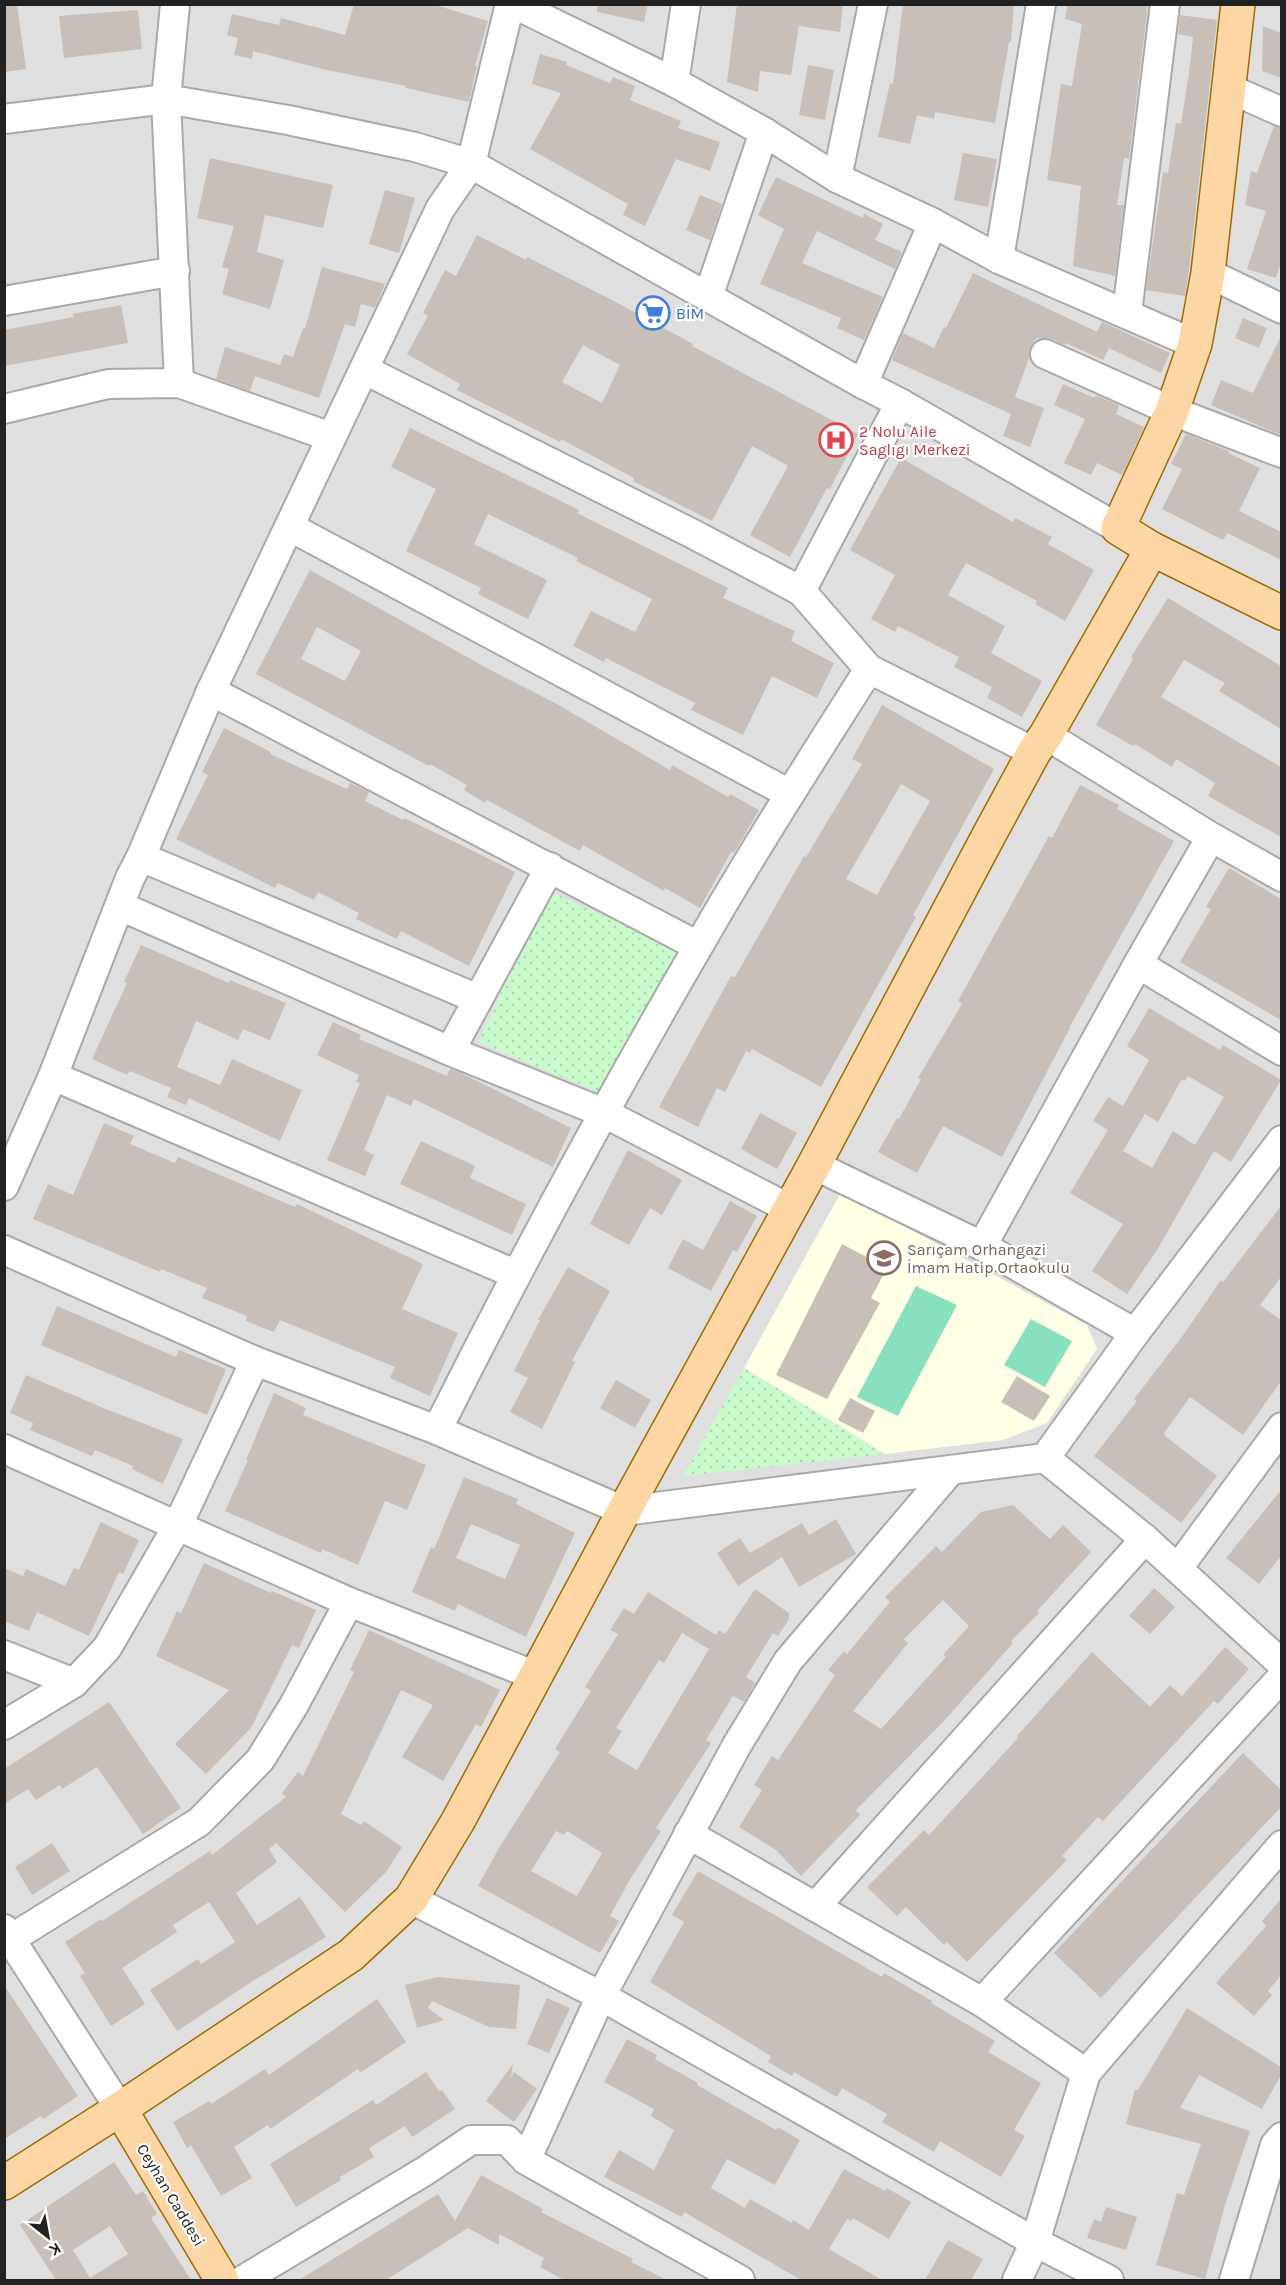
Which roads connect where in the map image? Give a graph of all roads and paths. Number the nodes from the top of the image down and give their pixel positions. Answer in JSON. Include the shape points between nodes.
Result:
{"nodes":[{"id":1,"x":175,"y":4,"type":"edge"},
{"id":2,"x":512,"y":4,"type":"edge"},
{"id":3,"x":686,"y":4,"type":"edge"},
{"id":4,"x":873,"y":4,"type":"edge"},
{"id":5,"x":1041,"y":4,"type":"edge"},
{"id":6,"x":1165,"y":4,"type":"edge"},
{"id":7,"x":1238,"y":4,"type":"edge"},
{"id":8,"x":674,"y":82,"type":"junction"},
{"id":9,"x":1228,"y":88,"type":"junction"},
{"id":10,"x":166,"y":99,"type":"junction"},
{"id":11,"x":1281,"y":112,"type":"edge"},
{"id":12,"x":4,"y":119,"type":"edge"},
{"id":13,"x":764,"y":132,"type":"junction"},
{"id":14,"x":471,"y":164,"type":"junction"},
{"id":15,"x":837,"y":178,"type":"junction"},
{"id":16,"x":933,"y":223,"type":"junction"},
{"id":17,"x":999,"y":259,"type":"junction"},
{"id":18,"x":175,"y":271,"type":"junction"},
{"id":19,"x":1208,"y":273,"type":"junction"},
{"id":20,"x":708,"y":297,"type":"junction"},
{"id":21,"x":4,"y":301,"type":"edge"},
{"id":22,"x":1281,"y":309,"type":"edge"},
{"id":23,"x":1127,"y":313,"type":"junction"},
{"id":24,"x":1195,"y":344,"type":"junction"},
{"id":25,"x":1045,"y":354,"type":"dead end"},
{"id":26,"x":365,"y":370,"type":"junction"},
{"id":27,"x":179,"y":383,"type":"junction"},
{"id":28,"x":863,"y":384,"type":"junction"},
{"id":29,"x":900,"y":403,"type":"junction"},
{"id":30,"x":4,"y":409,"type":"edge"},
{"id":31,"x":1172,"y":411,"type":"junction"},
{"id":32,"x":331,"y":437,"type":"junction"},
{"id":33,"x":1281,"y":453,"type":"edge"},
{"id":34,"x":290,"y":527,"type":"junction"},
{"id":35,"x":1118,"y":528,"type":"junction"},
{"id":36,"x":1152,"y":549,"type":"junction"},
{"id":37,"x":801,"y":591,"type":"junction"},
{"id":38,"x":1281,"y":613,"type":"edge"},
{"id":39,"x":869,"y":669,"type":"junction"},
{"id":40,"x":211,"y":691,"type":"junction"},
{"id":41,"x":1040,"y":744,"type":"junction"},
{"id":42,"x":790,"y":794,"type":"junction"},
{"id":43,"x":1211,"y":837,"type":"junction"},
{"id":44,"x":141,"y":857,"type":"junction"},
{"id":45,"x":550,"y":867,"type":"junction"},
{"id":46,"x":1281,"y":877,"type":"edge"},
{"id":47,"x":120,"y":906,"type":"junction"},
{"id":48,"x":698,"y":946,"type":"junction"},
{"id":49,"x":1137,"y":964,"type":"junction"},
{"id":50,"x":478,"y":999,"type":"junction"},
{"id":51,"x":450,"y":1051,"type":"junction"},
{"id":52,"x":1281,"y":1051,"type":"edge"},
{"id":53,"x":53,"y":1076,"type":"junction"},
{"id":54,"x":604,"y":1113,"type":"junction"},
{"id":55,"x":1281,"y":1140,"type":"edge"},
{"id":56,"x":814,"y":1165,"type":"junction"},
{"id":57,"x":4,"y":1186,"type":"edge"},
{"id":58,"x":790,"y":1209,"type":"junction"},
{"id":59,"x":982,"y":1246,"type":"junction"},
{"id":60,"x":4,"y":1250,"type":"edge"},
{"id":61,"x":515,"y":1274,"type":"junction"},
{"id":62,"x":1135,"y":1333,"type":"junction"},
{"id":63,"x":255,"y":1361,"type":"junction"},
{"id":64,"x":1281,"y":1427,"type":"edge"},
{"id":65,"x":437,"y":1430,"type":"junction"},
{"id":66,"x":4,"y":1449,"type":"edge"},
{"id":67,"x":1045,"y":1458,"type":"junction"},
{"id":68,"x":950,"y":1471,"type":"junction"},
{"id":69,"x":624,"y":1511,"type":"junction"},
{"id":70,"x":177,"y":1527,"type":"junction"},
{"id":71,"x":1145,"y":1539,"type":"junction"},
{"id":72,"x":1178,"y":1568,"type":"junction"},
{"id":73,"x":349,"y":1602,"type":"junction"},
{"id":74,"x":4,"y":1654,"type":"edge"},
{"id":75,"x":1281,"y":1664,"type":"edge"},
{"id":76,"x":536,"y":1676,"type":"junction"},
{"id":77,"x":1281,"y":1677,"type":"edge"},
{"id":78,"x":74,"y":1683,"type":"junction"},
{"id":79,"x":4,"y":1725,"type":"edge"},
{"id":80,"x":688,"y":1834,"type":"junction"},
{"id":81,"x":1281,"y":1845,"type":"edge"},
{"id":82,"x":411,"y":1899,"type":"junction"},
{"id":83,"x":816,"y":1906,"type":"junction"},
{"id":84,"x":7,"y":1937,"type":"edge"},
{"id":85,"x":601,"y":1996,"type":"junction"},
{"id":86,"x":982,"y":2002,"type":"junction"},
{"id":87,"x":1086,"y":2073,"type":"junction"},
{"id":88,"x":120,"y":2109,"type":"junction"},
{"id":89,"x":1281,"y":2137,"type":"edge"},
{"id":90,"x":526,"y":2160,"type":"junction"},
{"id":91,"x":4,"y":2183,"type":"edge"},
{"id":92,"x":1035,"y":2242,"type":"junction"},
{"id":93,"x":222,"y":2280,"type":"edge"},
{"id":94,"x":243,"y":2280,"type":"edge"},
{"id":95,"x":740,"y":2280,"type":"edge"},
{"id":96,"x":1017,"y":2280,"type":"edge"},
{"id":97,"x":1109,"y":2280,"type":"edge"},
{"id":98,"x":1234,"y":2280,"type":"edge"}],
"edges":[{"from":1,"to":10,"type":"street"},
{"from":2,"to":8,"type":"street"},
{"from":2,"to":14,"type":"street"},
{"from":3,"to":8,"type":"street"},
{"from":4,"to":15,"type":"street"},
{"from":5,"to":17,"type":"street"},
{"from":6,"to":23,"type":"street"},
{"from":7,"to":9,"type":"main road"},
{"from":8,"to":13,"type":"street"},
{"from":9,"to":11,"type":"street"},
{"from":9,"to":19,"type":"main road"},
{"from":10,"to":12,"type":"street"},
{"from":10,"to":14,"type":"street","via":[[415,147]]},
{"from":10,"to":18,"type":"street"},
{"from":13,"to":15,"type":"street"},
{"from":13,"to":20,"type":"street"},
{"from":14,"to":20,"type":"street"},
{"from":14,"to":26,"type":"street","via":[[440,209]]},
{"from":15,"to":16,"type":"street"},
{"from":16,"to":17,"type":"street"},
{"from":16,"to":28,"type":"street"},
{"from":17,"to":23,"type":"street"},
{"from":18,"to":21,"type":"street"},
{"from":18,"to":27,"type":"street"},
{"from":19,"to":22,"type":"street"},
{"from":19,"to":24,"type":"main road"},
{"from":20,"to":28,"type":"street"},
{"from":23,"to":24,"type":"street"},
{"from":24,"to":31,"type":"main road"},
{"from":25,"to":31,"type":"street"},
{"from":26,"to":32,"type":"street"},
{"from":26,"to":37,"type":"street"},
{"from":27,"to":30,"type":"street","via":[[108,384]]},
{"from":27,"to":32,"type":"street"},
{"from":28,"to":29,"type":"street"},
{"from":29,"to":35,"type":"street"},
{"from":29,"to":37,"type":"street"},
{"from":31,"to":33,"type":"street"},
{"from":31,"to":35,"type":"main road"},
{"from":32,"to":34,"type":"street"},
{"from":34,"to":40,"type":"street"},
{"from":34,"to":42,"type":"street"},
{"from":35,"to":36,"type":"main road"},
{"from":36,"to":38,"type":"main road"},
{"from":36,"to":41,"type":"main road"},
{"from":37,"to":39,"type":"street"},
{"from":39,"to":41,"type":"street"},
{"from":39,"to":42,"type":"street"},
{"from":40,"to":44,"type":"street"},
{"from":40,"to":45,"type":"street"},
{"from":41,"to":43,"type":"street"},
{"from":41,"to":56,"type":"main road"},
{"from":42,"to":48,"type":"street"},
{"from":43,"to":46,"type":"street"},
{"from":43,"to":49,"type":"street"},
{"from":44,"to":47,"type":"street"},
{"from":44,"to":50,"type":"street"},
{"from":45,"to":48,"type":"street"},
{"from":45,"to":50,"type":"street"},
{"from":47,"to":51,"type":"street"},
{"from":47,"to":53,"type":"street"},
{"from":48,"to":54,"type":"street"},
{"from":49,"to":52,"type":"street"},
{"from":49,"to":59,"type":"street"},
{"from":50,"to":51,"type":"street"},
{"from":51,"to":54,"type":"street"},
{"from":53,"to":57,"type":"street"},
{"from":53,"to":61,"type":"street"},
{"from":54,"to":58,"type":"street"},
{"from":54,"to":61,"type":"street"},
{"from":55,"to":62,"type":"street"},
{"from":56,"to":58,"type":"main road"},
{"from":56,"to":59,"type":"street"},
{"from":58,"to":69,"type":"main road"},
{"from":59,"to":62,"type":"street"},
{"from":60,"to":63,"type":"street"},
{"from":61,"to":65,"type":"street"},
{"from":62,"to":67,"type":"street"},
{"from":63,"to":65,"type":"street"},
{"from":63,"to":70,"type":"street"},
{"from":64,"to":72,"type":"street"},
{"from":65,"to":69,"type":"street"},
{"from":66,"to":70,"type":"street"},
{"from":67,"to":68,"type":"street"},
{"from":67,"to":71,"type":"street"},
{"from":68,"to":69,"type":"street"},
{"from":68,"to":80,"type":"street","via":[[788,1661]]},
{"from":69,"to":76,"type":"main road"},
{"from":70,"to":73,"type":"street"},
{"from":70,"to":78,"type":"street","via":[[107,1648]]},
{"from":71,"to":72,"type":"street"},
{"from":71,"to":83,"type":"street"},
{"from":72,"to":75,"type":"street"},
{"from":73,"to":76,"type":"street"},
{"from":73,"to":84,"type":"street","via":[[260,1760],[199,1822]]},
{"from":74,"to":78,"type":"street"},
{"from":76,"to":82,"type":"main road"},
{"from":77,"to":86,"type":"street"},
{"from":78,"to":79,"type":"street"},
{"from":80,"to":83,"type":"street"},
{"from":80,"to":85,"type":"street"},
{"from":81,"to":87,"type":"street"},
{"from":82,"to":85,"type":"street"},
{"from":82,"to":88,"type":"main road","via":[[351,1955]]},
{"from":83,"to":86,"type":"street"},
{"from":84,"to":88,"type":"street"},
{"from":85,"to":90,"type":"street"},
{"from":85,"to":92,"type":"street"},
{"from":86,"to":87,"type":"street"},
{"from":87,"to":92,"type":"street"},
{"from":88,"to":91,"type":"main road"},
{"from":88,"to":93,"type":"main road","name":"Ceyhan Caddesi"},
{"from":89,"to":98,"type":"street","via":[[1275,2145]]},
{"from":90,"to":94,"type":"street","via":[[507,2140],[471,2140]]},
{"from":90,"to":95,"type":"street"},
{"from":92,"to":96,"type":"street"},
{"from":92,"to":97,"type":"street"}]}
